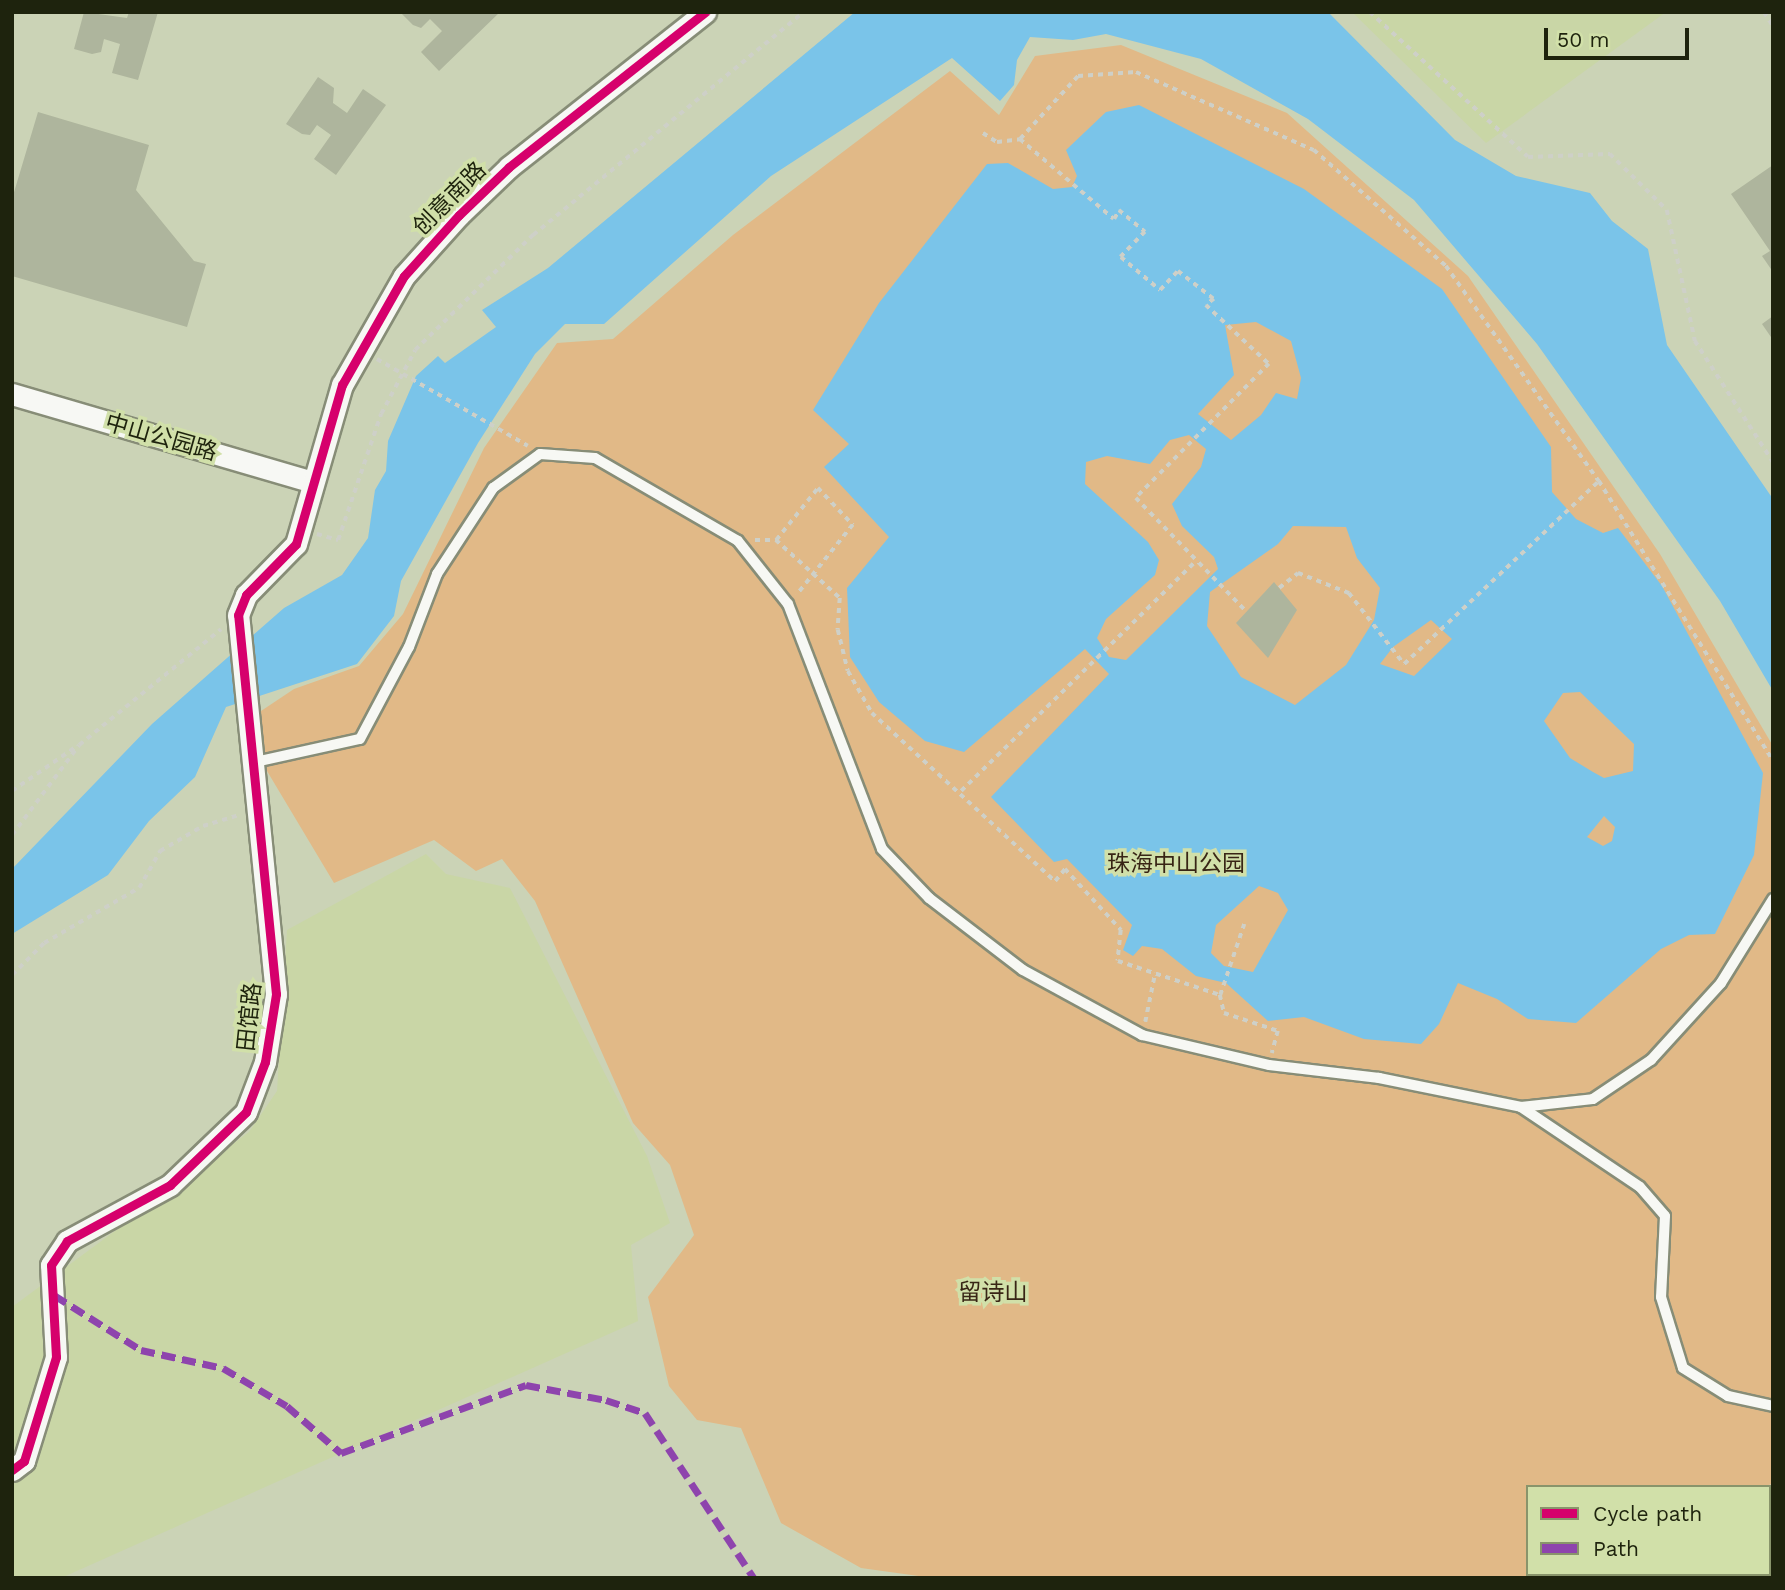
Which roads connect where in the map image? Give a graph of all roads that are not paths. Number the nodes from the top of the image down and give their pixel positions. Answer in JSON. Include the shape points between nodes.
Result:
{"nodes":[{"id":1,"x":705,"y":12,"type":"edge"},
{"id":2,"x":12,"y":394,"type":"edge"},
{"id":3,"x":310,"y":481,"type":"junction"},
{"id":4,"x":255,"y":762,"type":"junction"},
{"id":5,"x":1773,"y":900,"type":"edge"},
{"id":6,"x":1521,"y":1107,"type":"junction"},
{"id":7,"x":1773,"y":1406,"type":"edge"},
{"id":8,"x":12,"y":1470,"type":"edge"}],
"edges":[{"from":1,"to":3,"type":"street","name":"创意南路","via":[[509,167],[427,248],[385,306],[342,385]]},
{"from":2,"to":3,"type":"street","name":"中山公园路"},
{"from":3,"to":4,"type":"street","name":"田馆路","via":[[296,544],[246,595],[239,615]]},
{"from":4,"to":6,"type":"lane","via":[[360,739],[409,648],[437,574],[493,488],[540,454],[595,458],[738,541],[788,604],[882,849],[929,898],[1023,970],[1142,1035],[1269,1065],[1379,1078]]},
{"from":4,"to":8,"type":"street","name":"田馆路","via":[[276,994],[265,1062],[246,1112],[189,1167],[170,1185],[67,1241],[51,1265],[56,1357],[24,1461]]},
{"from":5,"to":6,"type":"lane","via":[[1721,982],[1651,1060],[1592,1099]]},
{"from":6,"to":7,"type":"lane","via":[[1640,1187],[1665,1216],[1661,1297],[1684,1368],[1728,1396]]}]}
